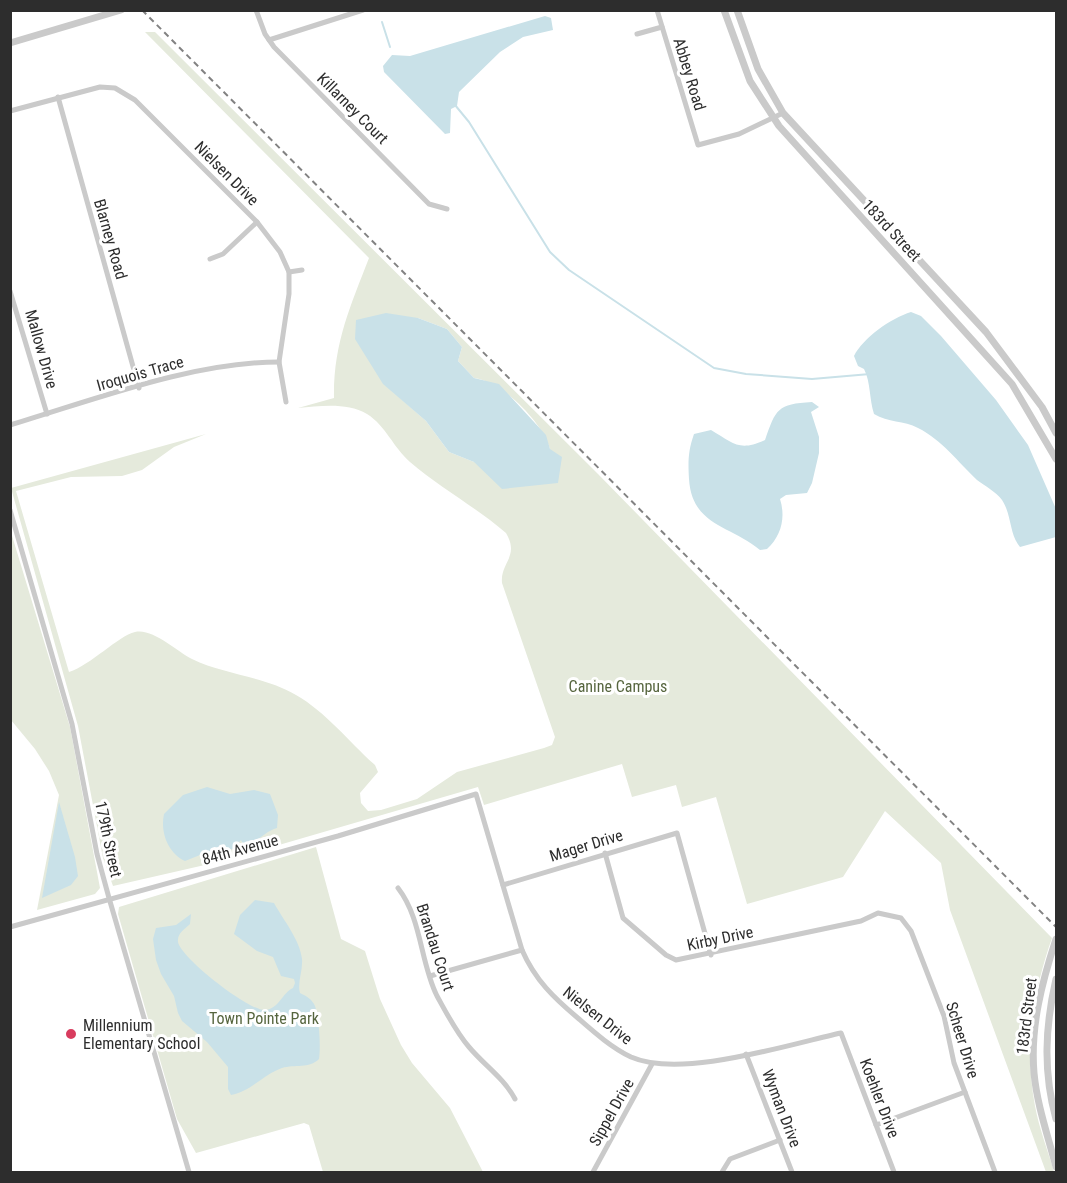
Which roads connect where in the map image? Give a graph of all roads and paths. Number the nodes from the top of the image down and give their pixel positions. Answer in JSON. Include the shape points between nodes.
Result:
{"nodes":[{"id":1,"x":121,"y":10,"type":"edge"},
{"id":2,"x":256,"y":10,"type":"edge"},
{"id":3,"x":363,"y":10,"type":"edge"},
{"id":4,"x":657,"y":10,"type":"edge"},
{"id":5,"x":724,"y":10,"type":"edge"},
{"id":6,"x":736,"y":10,"type":"edge"},
{"id":7,"x":662,"y":27,"type":"junction"},
{"id":8,"x":637,"y":34,"type":"dead end"},
{"id":9,"x":269,"y":40,"type":"junction"},
{"id":10,"x":10,"y":43,"type":"edge"},
{"id":11,"x":58,"y":98,"type":"junction"},
{"id":12,"x":10,"y":111,"type":"edge"},
{"id":13,"x":783,"y":113,"type":"junction"},
{"id":14,"x":772,"y":117,"type":"junction"},
{"id":15,"x":447,"y":209,"type":"dead end"},
{"id":16,"x":257,"y":222,"type":"junction"},
{"id":17,"x":210,"y":259,"type":"dead end"},
{"id":18,"x":302,"y":270,"type":"dead end"},
{"id":19,"x":289,"y":272,"type":"junction"},
{"id":20,"x":10,"y":291,"type":"edge"},
{"id":21,"x":279,"y":362,"type":"junction"},
{"id":22,"x":139,"y":387,"type":"junction"},
{"id":23,"x":286,"y":402,"type":"dead end"},
{"id":24,"x":47,"y":414,"type":"junction"},
{"id":25,"x":10,"y":425,"type":"edge"},
{"id":26,"x":1056,"y":433,"type":"edge"},
{"id":27,"x":1056,"y":459,"type":"edge"},
{"id":28,"x":10,"y":510,"type":"edge"},
{"id":29,"x":476,"y":794,"type":"joint"},
{"id":30,"x":605,"y":853,"type":"junction"},
{"id":31,"x":503,"y":885,"type":"junction"},
{"id":32,"x":398,"y":888,"type":"dead end"},
{"id":33,"x":109,"y":898,"type":"junction"},
{"id":34,"x":901,"y":918,"type":"joint"},
{"id":35,"x":10,"y":927,"type":"edge"},
{"id":36,"x":1056,"y":939,"type":"edge"},
{"id":37,"x":522,"y":950,"type":"junction"},
{"id":38,"x":711,"y":955,"type":"junction"},
{"id":39,"x":430,"y":976,"type":"junction"},
{"id":40,"x":1056,"y":979,"type":"edge"},
{"id":41,"x":841,"y":1033,"type":"joint"},
{"id":42,"x":746,"y":1054,"type":"junction"},
{"id":43,"x":652,"y":1064,"type":"junction"},
{"id":44,"x":965,"y":1092,"type":"junction"},
{"id":45,"x":515,"y":1099,"type":"dead end"},
{"id":46,"x":1056,"y":1119,"type":"edge"},
{"id":47,"x":876,"y":1125,"type":"junction"},
{"id":48,"x":780,"y":1140,"type":"junction"},
{"id":49,"x":1056,"y":1167,"type":"edge"},
{"id":50,"x":722,"y":1172,"type":"edge"},
{"id":51,"x":189,"y":1173,"type":"edge"},
{"id":52,"x":593,"y":1173,"type":"edge"},
{"id":53,"x":792,"y":1173,"type":"edge"},
{"id":54,"x":894,"y":1173,"type":"edge"},
{"id":55,"x":995,"y":1173,"type":"edge"}],
"edges":[{"from":1,"to":10,"type":"street"},
{"from":2,"to":9,"type":"street","name":"Killarney Court"},
{"from":3,"to":9,"type":"street"},
{"from":4,"to":7,"type":"street","name":"Abbey Road"},
{"from":5,"to":14,"type":"street","name":"183rd Street","via":[[746,73]]},
{"from":6,"to":13,"type":"street","name":"183rd Street","via":[[758,69]]},
{"from":7,"to":8,"type":"street"},
{"from":7,"to":14,"type":"street","name":"Abbey Road","via":[[698,145],[745,132]]},
{"from":9,"to":15,"type":"street","name":"Killarney Court","via":[[429,204]]},
{"from":11,"to":12,"type":"street","name":"Nielsen Drive"},
{"from":11,"to":16,"type":"street","name":"Nielsen Drive","via":[[99,87],[128,94]]},
{"from":11,"to":22,"type":"street","name":"Blarney Road"},
{"from":13,"to":14,"type":"street"},
{"from":13,"to":26,"type":"street","name":"183rd Street","via":[[986,332]]},
{"from":14,"to":27,"type":"street","name":"183rd Street","via":[[1005,376]]},
{"from":16,"to":17,"type":"street","via":[[223,254]]},
{"from":16,"to":19,"type":"street","name":"Nielsen Drive","via":[[276,245]]},
{"from":18,"to":19,"type":"street"},
{"from":19,"to":21,"type":"street","name":"Nielsen Drive"},
{"from":20,"to":24,"type":"street","name":"Mallow Drive"},
{"from":21,"to":22,"type":"street","name":"Iroquois Trace","via":[[212,367]]},
{"from":21,"to":23,"type":"street","name":"Nielsen Drive"},
{"from":22,"to":24,"type":"street","name":"Iroquois Trace"},
{"from":24,"to":25,"type":"street","name":"Iroquois Trace"},
{"from":28,"to":33,"type":"street","name":"179th Street","via":[[72,724]]},
{"from":29,"to":31,"type":"street","name":"Nielsen Drive"},
{"from":29,"to":33,"type":"street","name":"84th Avenue"},
{"from":30,"to":31,"type":"street","name":"Mager Drive"},
{"from":30,"to":38,"type":"street","name":"Kirby Drive","via":[[623,918],[676,960]]},
{"from":30,"to":38,"type":"street","name":"Mager Drive","via":[[676,833]]},
{"from":31,"to":37,"type":"street","name":"Nielsen Drive"},
{"from":32,"to":39,"type":"street","name":"Brandau Court","via":[[410,906]]},
{"from":33,"to":35,"type":"street","name":"84th Avenue"},
{"from":33,"to":51,"type":"street","name":"179th Street"},
{"from":34,"to":38,"type":"street","name":"Kirby Drive","via":[[878,913],[861,921]]},
{"from":34,"to":44,"type":"street","name":"Scheer Drive","via":[[911,931],[944,1016]]},
{"from":36,"to":49,"type":"street","name":"183rd Street","via":[[1044,973],[1034,1054],[1038,1101]]},
{"from":37,"to":39,"type":"street"},
{"from":37,"to":43,"type":"street","name":"Nielsen Drive","via":[[551,996],[616,1048]]},
{"from":39,"to":45,"type":"street","name":"Brandau Court","via":[[460,1036],[508,1085]]},
{"from":40,"to":46,"type":"street","name":"183rd Street","via":[[1046,1056]]},
{"from":41,"to":42,"type":"street","name":"Nielsen Drive"},
{"from":41,"to":47,"type":"street","name":"Koehler Drive"},
{"from":42,"to":43,"type":"street","name":"Nielsen Drive","via":[[687,1066]]},
{"from":42,"to":48,"type":"street","name":"Wyman Drive"},
{"from":43,"to":52,"type":"street","name":"Sippel Drive"},
{"from":44,"to":47,"type":"street"},
{"from":44,"to":55,"type":"street","name":"Scheer Drive"},
{"from":47,"to":54,"type":"street","name":"Koehler Drive"},
{"from":48,"to":50,"type":"street","via":[[730,1159]]},
{"from":48,"to":53,"type":"street","name":"Wyman Drive"}]}
